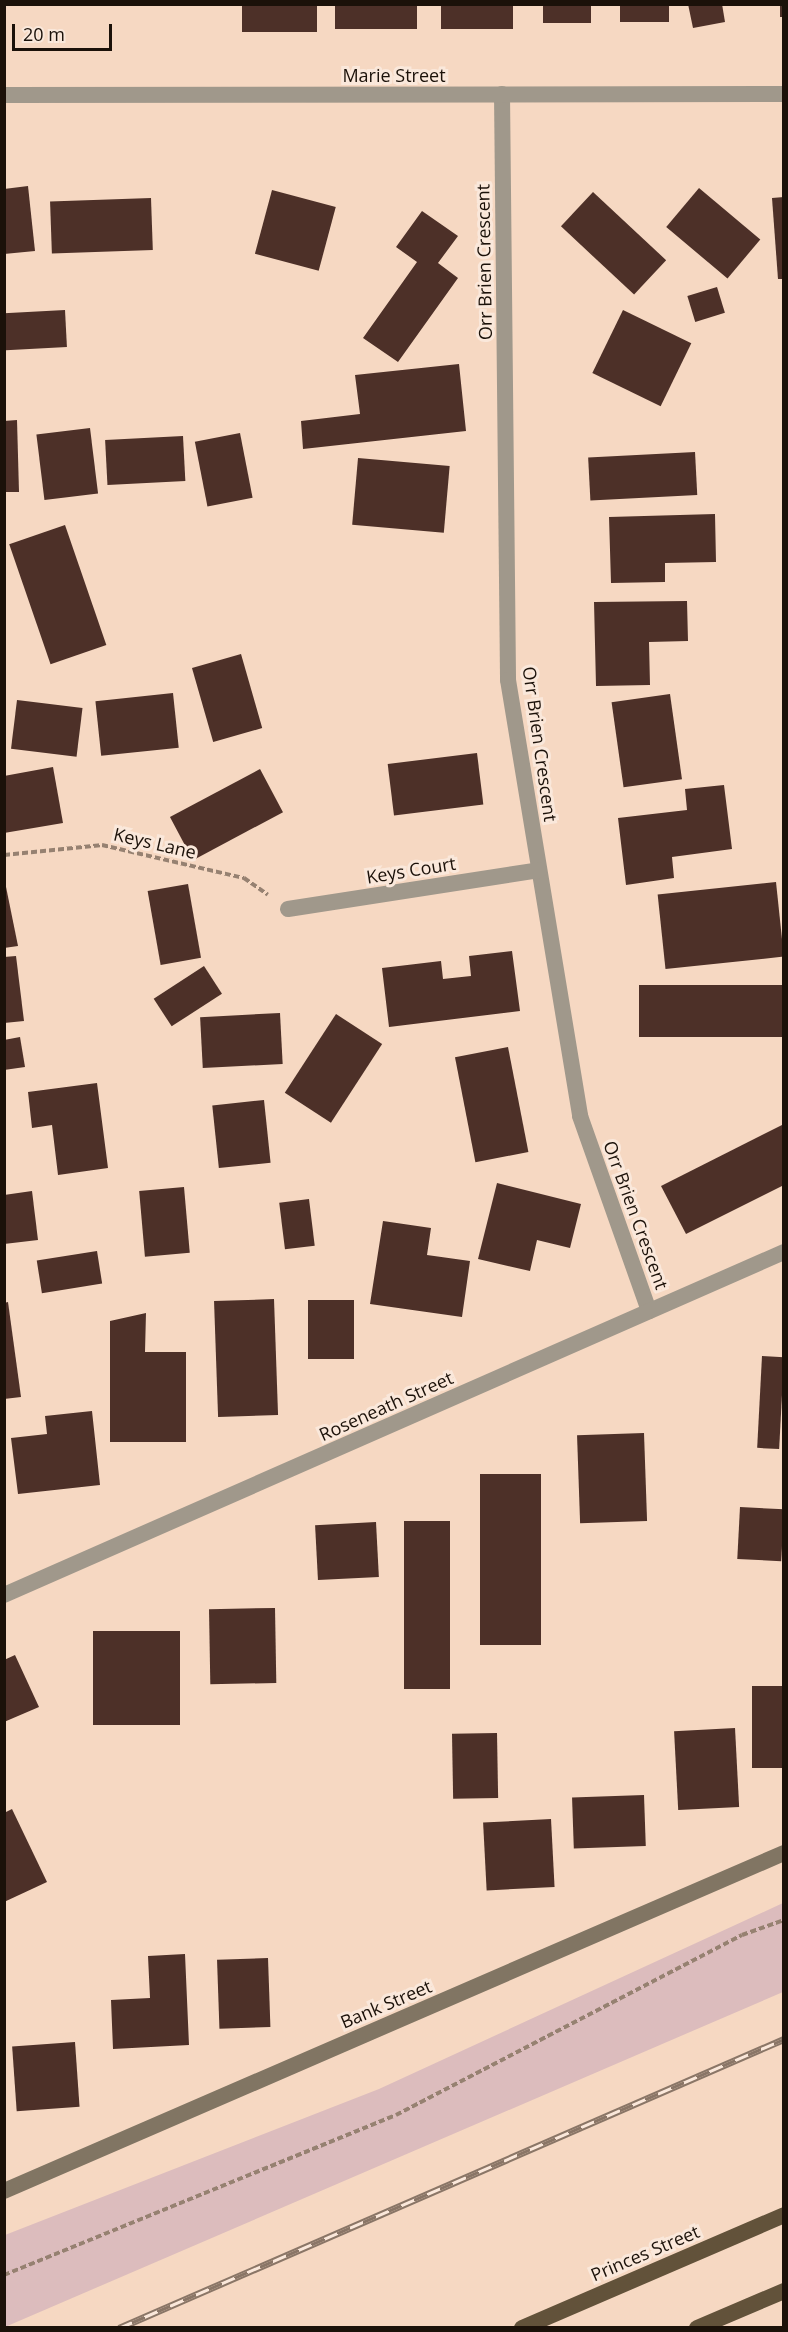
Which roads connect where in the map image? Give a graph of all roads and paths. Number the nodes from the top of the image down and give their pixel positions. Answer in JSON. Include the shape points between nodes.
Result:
{"nodes":[{"id":1,"x":4,"y":94,"type":"edge"},
{"id":2,"x":502,"y":94,"type":"junction"},
{"id":3,"x":783,"y":94,"type":"edge"},
{"id":4,"x":4,"y":855,"type":"edge"},
{"id":5,"x":539,"y":870,"type":"junction"},
{"id":6,"x":288,"y":909,"type":"joint"},
{"id":7,"x":783,"y":1252,"type":"edge"},
{"id":8,"x":649,"y":1311,"type":"junction"},
{"id":9,"x":4,"y":1595,"type":"edge"},
{"id":10,"x":783,"y":1853,"type":"edge"},
{"id":11,"x":783,"y":1920,"type":"edge"},
{"id":12,"x":4,"y":2191,"type":"edge"},
{"id":13,"x":783,"y":2215,"type":"edge"},
{"id":14,"x":4,"y":2275,"type":"edge"},
{"id":15,"x":783,"y":2291,"type":"edge"},
{"id":16,"x":715,"y":2324,"type":"edge"},
{"id":17,"x":522,"y":2328,"type":"edge"},
{"id":18,"x":697,"y":2328,"type":"edge"}],
"edges":[{"from":1,"to":2,"type":"street","name":"Marie Street"},
{"from":2,"to":3,"type":"street","name":"Marie Street"},
{"from":2,"to":5,"type":"street","name":"Orr Brien Crescent","via":[[508,680]]},
{"from":4,"to":6,"type":"path","name":"Keys Lane","via":[[102,845],[244,878]]},
{"from":5,"to":6,"type":"street","name":"Keys Court"},
{"from":5,"to":8,"type":"street","name":"Orr Brien Crescent","via":[[580,1116]]},
{"from":7,"to":8,"type":"street","name":"Roseneath Street"},
{"from":8,"to":9,"type":"street","name":"Roseneath Street"},
{"from":10,"to":12,"type":"main road","name":"Bank Street"},
{"from":11,"to":14,"type":"path","via":[[742,1935],[396,2115]]},
{"from":13,"to":17,"type":"highway","name":"Princes Street"},
{"from":15,"to":16,"type":"highway"},
{"from":16,"to":18,"type":"highway"}]}
